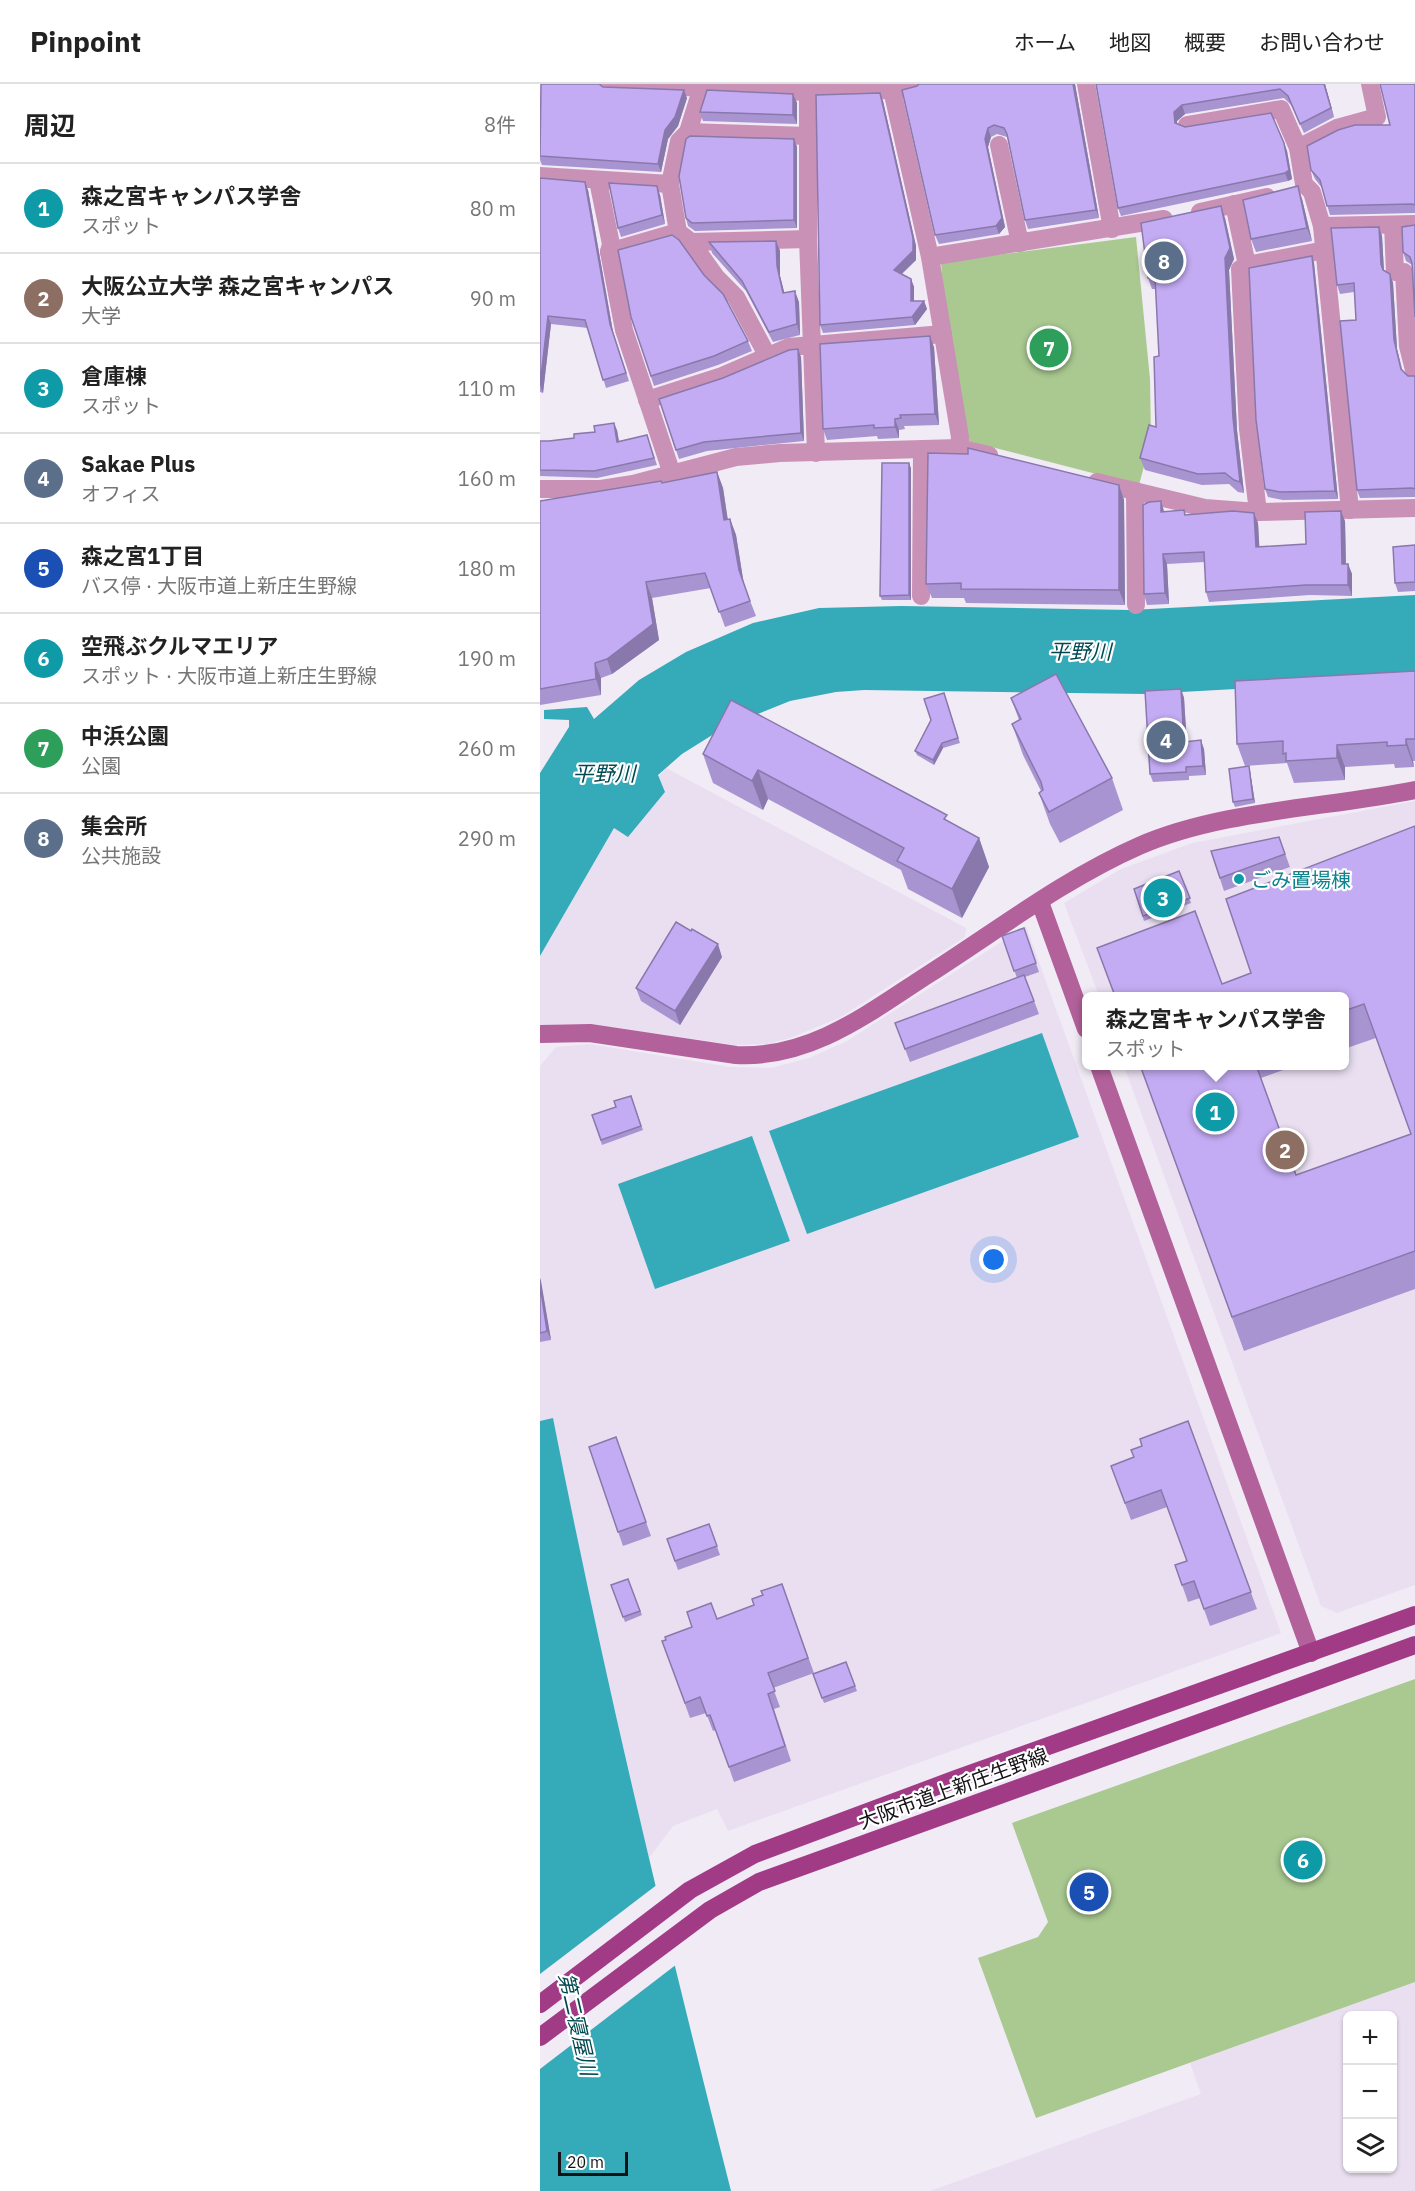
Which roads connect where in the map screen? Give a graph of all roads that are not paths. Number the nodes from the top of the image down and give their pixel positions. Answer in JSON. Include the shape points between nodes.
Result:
{"nodes":[{"id":1,"x":608,"y":84,"type":"edge"},
{"id":2,"x":917,"y":84,"type":"edge"},
{"id":3,"x":1086,"y":84,"type":"edge"},
{"id":4,"x":1370,"y":84,"type":"edge"},
{"id":5,"x":703,"y":85,"type":"edge"},
{"id":6,"x":850,"y":88,"type":"edge"},
{"id":7,"x":892,"y":90,"type":"junction"},
{"id":8,"x":808,"y":92,"type":"junction"},
{"id":9,"x":1187,"y":124,"type":"edge"},
{"id":10,"x":688,"y":132,"type":"junction"},
{"id":11,"x":807,"y":136,"type":"junction"},
{"id":12,"x":999,"y":145,"type":"dead end"},
{"id":13,"x":1298,"y":148,"type":"junction"},
{"id":14,"x":540,"y":176,"type":"edge"},
{"id":15,"x":598,"y":181,"type":"junction"},
{"id":16,"x":670,"y":184,"type":"junction"},
{"id":17,"x":1304,"y":184,"type":"junction"},
{"id":18,"x":1234,"y":204,"type":"junction"},
{"id":19,"x":1415,"y":224,"type":"edge"},
{"id":20,"x":1393,"y":225,"type":"junction"},
{"id":21,"x":1322,"y":226,"type":"junction"},
{"id":22,"x":1112,"y":229,"type":"junction"},
{"id":23,"x":685,"y":237,"type":"junction"},
{"id":24,"x":808,"y":239,"type":"junction"},
{"id":25,"x":1020,"y":243,"type":"junction"},
{"id":26,"x":1325,"y":250,"type":"junction"},
{"id":27,"x":609,"y":252,"type":"junction"},
{"id":28,"x":930,"y":256,"type":"junction"},
{"id":29,"x":1247,"y":265,"type":"junction"},
{"id":30,"x":1410,"y":306,"type":"edge"},
{"id":31,"x":942,"y":334,"type":"junction"},
{"id":32,"x":813,"y":345,"type":"junction"},
{"id":33,"x":767,"y":355,"type":"junction"},
{"id":34,"x":1415,"y":374,"type":"edge"},
{"id":35,"x":647,"y":400,"type":"junction"},
{"id":36,"x":959,"y":448,"type":"junction"},
{"id":37,"x":922,"y":450,"type":"junction"},
{"id":38,"x":816,"y":453,"type":"junction"},
{"id":39,"x":1003,"y":459,"type":"edge"},
{"id":40,"x":672,"y":474,"type":"junction"},
{"id":41,"x":1080,"y":478,"type":"edge"},
{"id":42,"x":540,"y":489,"type":"edge"},
{"id":43,"x":1135,"y":491,"type":"junction"},
{"id":44,"x":1415,"y":508,"type":"edge"},
{"id":45,"x":1350,"y":510,"type":"junction"},
{"id":46,"x":1258,"y":512,"type":"junction"},
{"id":47,"x":921,"y":596,"type":"dead end"},
{"id":48,"x":1136,"y":605,"type":"dead end"},
{"id":49,"x":1415,"y":790,"type":"edge"},
{"id":50,"x":1040,"y":902,"type":"junction"},
{"id":51,"x":1082,"y":1018,"type":"edge"},
{"id":52,"x":540,"y":1034,"type":"edge"},
{"id":53,"x":1101,"y":1070,"type":"edge"},
{"id":54,"x":1415,"y":1616,"type":"edge"},
{"id":55,"x":1415,"y":1645,"type":"edge"},
{"id":56,"x":1311,"y":1653,"type":"junction"},
{"id":57,"x":1011,"y":1759,"type":"junction"},
{"id":58,"x":1021,"y":1787,"type":"junction"},
{"id":59,"x":540,"y":2004,"type":"edge"},
{"id":60,"x":540,"y":2037,"type":"edge"}],
"edges":[{"from":1,"to":5,"type":"street"},
{"from":2,"to":7,"type":"street"},
{"from":3,"to":22,"type":"street"},
{"from":4,"to":13,"type":"street","via":[[1377,117],[1337,128]]},
{"from":5,"to":8,"type":"street"},
{"from":5,"to":10,"type":"street"},
{"from":6,"to":7,"type":"street"},
{"from":6,"to":8,"type":"street"},
{"from":7,"to":28,"type":"street"},
{"from":8,"to":11,"type":"street"},
{"from":9,"to":13,"type":"street","via":[[1281,109]]},
{"from":10,"to":11,"type":"street"},
{"from":10,"to":16,"type":"street","via":[[679,141]]},
{"from":11,"to":24,"type":"street"},
{"from":12,"to":25,"type":"street"},
{"from":13,"to":17,"type":"street"},
{"from":14,"to":15,"type":"street"},
{"from":15,"to":16,"type":"street"},
{"from":15,"to":27,"type":"street"},
{"from":16,"to":23,"type":"street"},
{"from":17,"to":18,"type":"street","via":[[1293,192]]},
{"from":17,"to":21,"type":"street","via":[[1312,192]]},
{"from":18,"to":22,"type":"street"},
{"from":18,"to":29,"type":"street"},
{"from":19,"to":20,"type":"street"},
{"from":20,"to":21,"type":"street"},
{"from":20,"to":30,"type":"street","via":[[1395,272],[1404,272]]},
{"from":21,"to":26,"type":"street"},
{"from":22,"to":25,"type":"street"},
{"from":23,"to":24,"type":"street"},
{"from":23,"to":27,"type":"street"},
{"from":23,"to":33,"type":"street","via":[[736,297]]},
{"from":24,"to":32,"type":"street"},
{"from":25,"to":28,"type":"street"},
{"from":26,"to":29,"type":"street"},
{"from":26,"to":45,"type":"street"},
{"from":27,"to":35,"type":"street","via":[[624,330]]},
{"from":28,"to":31,"type":"street"},
{"from":29,"to":46,"type":"street","via":[[1240,268],[1243,358]]},
{"from":30,"to":34,"type":"street","via":[[1408,346]]},
{"from":31,"to":32,"type":"street"},
{"from":31,"to":36,"type":"street"},
{"from":32,"to":33,"type":"street","via":[[789,347]]},
{"from":32,"to":38,"type":"street"},
{"from":33,"to":35,"type":"street","via":[[722,376]]},
{"from":35,"to":40,"type":"street"},
{"from":36,"to":37,"type":"street"},
{"from":36,"to":39,"type":"street"},
{"from":37,"to":38,"type":"street"},
{"from":37,"to":47,"type":"street"},
{"from":38,"to":40,"type":"street","via":[[736,457]]},
{"from":40,"to":42,"type":"street","via":[[601,489]]},
{"from":41,"to":43,"type":"street"},
{"from":43,"to":46,"type":"street","via":[[1205,508]]},
{"from":43,"to":48,"type":"street"},
{"from":44,"to":45,"type":"street"},
{"from":45,"to":46,"type":"street"},
{"from":49,"to":50,"type":"street","via":[[1233,819],[1152,841],[1089,869]]},
{"from":50,"to":51,"type":"street"},
{"from":50,"to":52,"type":"street","via":[[848,1027],[788,1051],[736,1055],[590,1033]]},
{"from":53,"to":56,"type":"street"},
{"from":54,"to":56,"type":"main road","name":"大阪市道上新庄生野線"},
{"from":55,"to":58,"type":"main road","name":"大阪市道上新庄生野線"},
{"from":56,"to":57,"type":"main road","name":"大阪市道上新庄生野線"},
{"from":57,"to":58,"type":"main road"},
{"from":57,"to":59,"type":"main road","name":"大阪市道上新庄生野線","via":[[764,1850],[690,1890]]},
{"from":58,"to":60,"type":"main road","name":"大阪市道上新庄生野線","via":[[773,1876],[734,1894]]}]}
